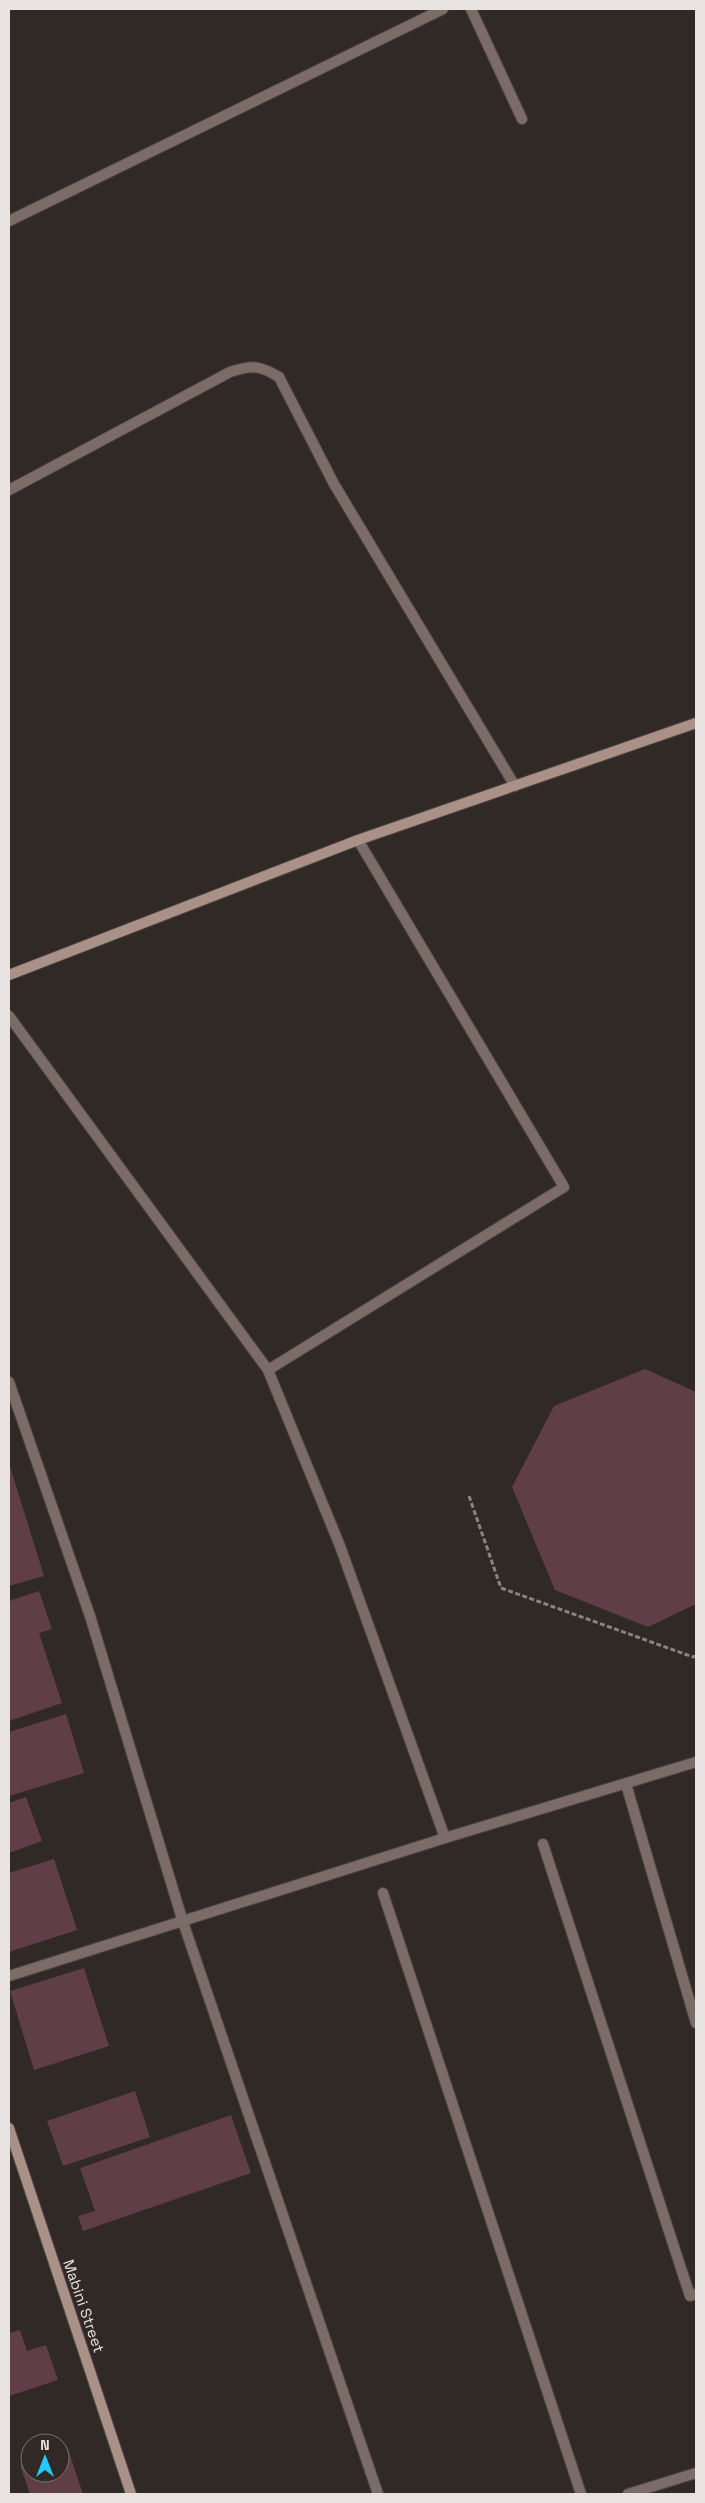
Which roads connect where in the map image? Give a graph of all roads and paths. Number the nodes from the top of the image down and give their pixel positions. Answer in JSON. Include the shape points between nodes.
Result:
{"nodes":[{"id":1,"x":443,"y":9,"type":"edge"},
{"id":2,"x":471,"y":9,"type":"edge"},
{"id":3,"x":522,"y":119,"type":"dead end"},
{"id":4,"x":9,"y":221,"type":"edge"},
{"id":5,"x":9,"y":490,"type":"edge"},
{"id":6,"x":696,"y":723,"type":"edge"},
{"id":7,"x":515,"y":786,"type":"junction"},
{"id":8,"x":358,"y":840,"type":"junction"},
{"id":9,"x":9,"y":975,"type":"edge"},
{"id":10,"x":9,"y":1016,"type":"edge"},
{"id":11,"x":268,"y":1370,"type":"junction"},
{"id":12,"x":9,"y":1382,"type":"edge"},
{"id":13,"x":470,"y":1496,"type":"dead end"},
{"id":14,"x":696,"y":1656,"type":"edge"},
{"id":15,"x":696,"y":1762,"type":"edge"},
{"id":16,"x":626,"y":1784,"type":"junction"},
{"id":17,"x":445,"y":1838,"type":"junction"},
{"id":18,"x":543,"y":1844,"type":"dead end"},
{"id":19,"x":383,"y":1893,"type":"dead end"},
{"id":20,"x":183,"y":1922,"type":"junction"},
{"id":21,"x":9,"y":1976,"type":"edge"},
{"id":22,"x":696,"y":2023,"type":"edge"},
{"id":23,"x":9,"y":2128,"type":"edge"},
{"id":24,"x":696,"y":2294,"type":"edge"},
{"id":25,"x":696,"y":2473,"type":"edge"},
{"id":26,"x":131,"y":2494,"type":"edge"},
{"id":27,"x":378,"y":2494,"type":"edge"},
{"id":28,"x":581,"y":2494,"type":"edge"},
{"id":29,"x":628,"y":2494,"type":"edge"}],
"edges":[{"from":1,"to":4,"type":"street"},
{"from":2,"to":3,"type":"street"},
{"from":5,"to":7,"type":"street","via":[[230,372],[248,366],[264,368],[279,377],[334,484]]},
{"from":6,"to":7,"type":"street"},
{"from":7,"to":8,"type":"street"},
{"from":8,"to":9,"type":"street"},
{"from":8,"to":11,"type":"street","via":[[564,1187]]},
{"from":10,"to":11,"type":"street"},
{"from":11,"to":17,"type":"street","via":[[340,1546]]},
{"from":12,"to":20,"type":"street","via":[[90,1616]]},
{"from":13,"to":14,"type":"path","via":[[501,1588]]},
{"from":15,"to":16,"type":"street"},
{"from":16,"to":17,"type":"street"},
{"from":16,"to":22,"type":"street"},
{"from":17,"to":20,"type":"street"},
{"from":18,"to":24,"type":"street","via":[[690,2296]]},
{"from":19,"to":28,"type":"street"},
{"from":20,"to":21,"type":"street"},
{"from":20,"to":27,"type":"street"},
{"from":23,"to":26,"type":"street","name":"Mabini Street"},
{"from":25,"to":29,"type":"street"}]}
